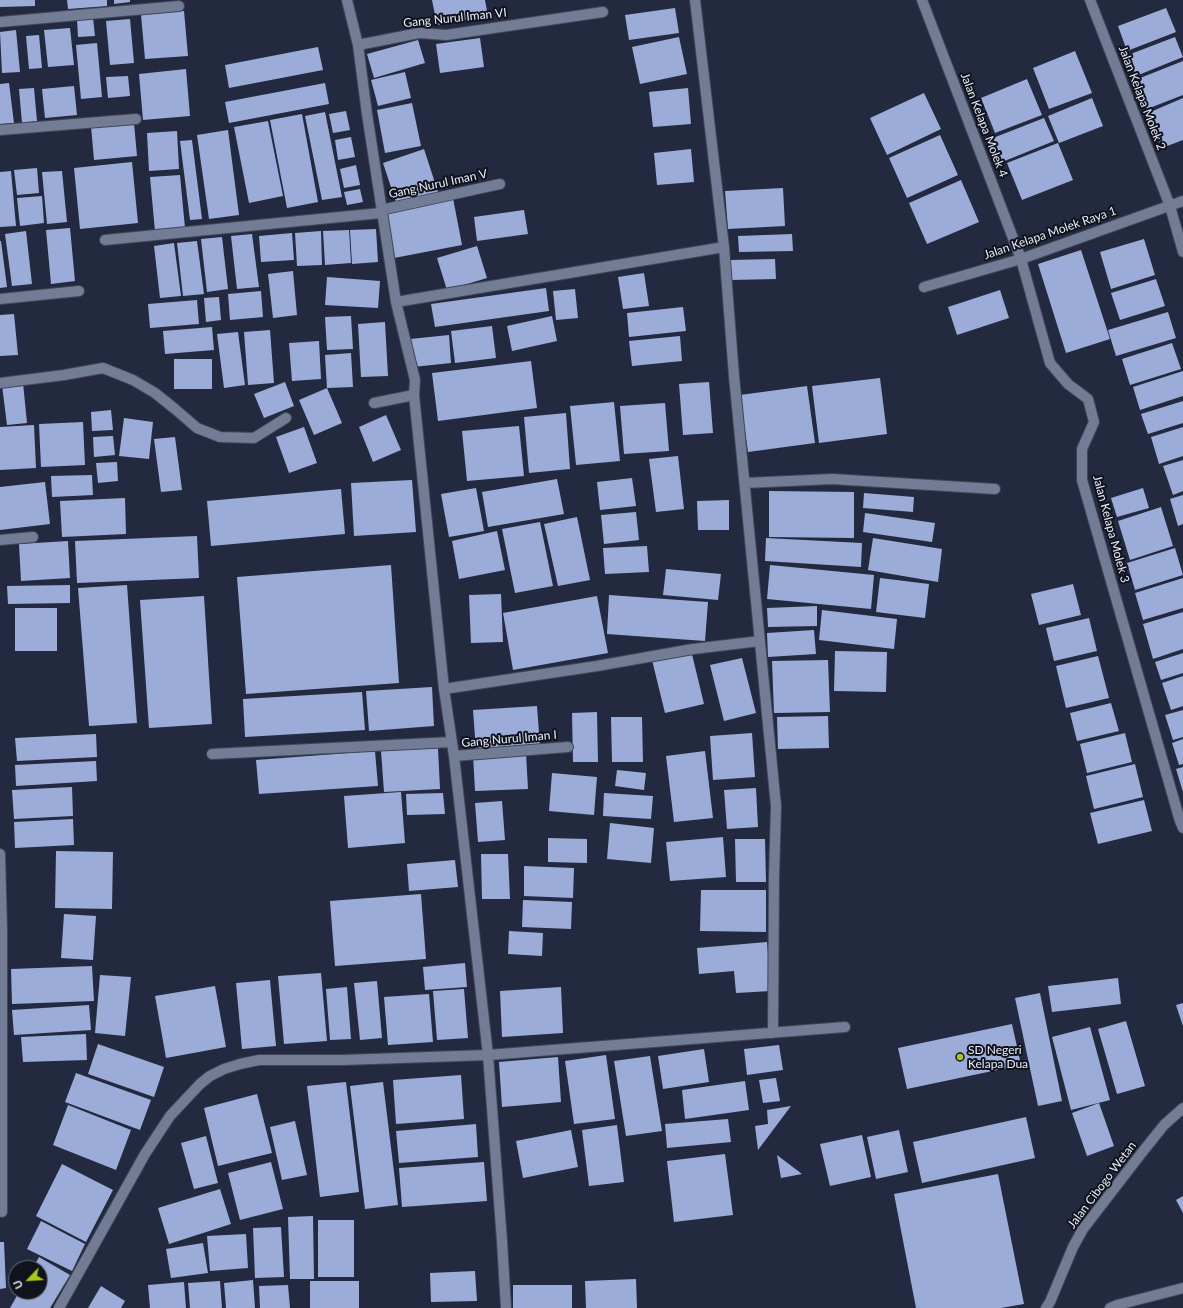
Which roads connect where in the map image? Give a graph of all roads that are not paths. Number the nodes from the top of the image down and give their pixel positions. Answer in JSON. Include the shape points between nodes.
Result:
{"nodes":[{"id":1,"x":347,"y":0,"type":"edge"},
{"id":2,"x":694,"y":0,"type":"edge"},
{"id":3,"x":922,"y":0,"type":"edge"},
{"id":4,"x":1090,"y":0,"type":"edge"},
{"id":5,"x":179,"y":6,"type":"dead end"},
{"id":6,"x":603,"y":12,"type":"dead end"},
{"id":7,"x":0,"y":22,"type":"edge"},
{"id":8,"x":358,"y":45,"type":"junction"},
{"id":9,"x":136,"y":119,"type":"dead end"},
{"id":10,"x":0,"y":130,"type":"edge"},
{"id":11,"x":500,"y":184,"type":"dead end"},
{"id":12,"x":1183,"y":201,"type":"edge"},
{"id":13,"x":1170,"y":206,"type":"junction"},
{"id":14,"x":381,"y":211,"type":"junction"},
{"id":15,"x":106,"y":240,"type":"dead end"},
{"id":16,"x":724,"y":247,"type":"junction"},
{"id":17,"x":1183,"y":252,"type":"edge"},
{"id":18,"x":1021,"y":259,"type":"junction"},
{"id":19,"x":924,"y":287,"type":"dead end"},
{"id":20,"x":79,"y":291,"type":"dead end"},
{"id":21,"x":0,"y":299,"type":"edge"},
{"id":22,"x":396,"y":302,"type":"junction"},
{"id":23,"x":0,"y":383,"type":"edge"},
{"id":24,"x":414,"y":395,"type":"junction"},
{"id":25,"x":374,"y":403,"type":"dead end"},
{"id":26,"x":286,"y":418,"type":"dead end"},
{"id":27,"x":745,"y":482,"type":"junction"},
{"id":28,"x":995,"y":489,"type":"dead end"},
{"id":29,"x":33,"y":537,"type":"dead end"},
{"id":30,"x":0,"y":540,"type":"edge"},
{"id":31,"x":760,"y":641,"type":"junction"},
{"id":32,"x":444,"y":689,"type":"junction"},
{"id":33,"x":452,"y":742,"type":"junction"},
{"id":34,"x":568,"y":747,"type":"dead end"},
{"id":35,"x":212,"y":754,"type":"dead end"},
{"id":36,"x":454,"y":756,"type":"junction"},
{"id":37,"x":1181,"y":824,"type":"edge"},
{"id":38,"x":0,"y":854,"type":"edge"},
{"id":39,"x":1,"y":930,"type":"edge"},
{"id":40,"x":845,"y":1027,"type":"dead end"},
{"id":41,"x":773,"y":1033,"type":"junction"},
{"id":42,"x":488,"y":1055,"type":"junction"},
{"id":43,"x":1183,"y":1108,"type":"edge"},
{"id":44,"x":2,"y":1212,"type":"dead end"},
{"id":45,"x":1183,"y":1288,"type":"edge"},
{"id":46,"x":59,"y":1308,"type":"edge"},
{"id":47,"x":506,"y":1308,"type":"edge"},
{"id":48,"x":1046,"y":1308,"type":"edge"},
{"id":49,"x":1110,"y":1308,"type":"edge"}],
"edges":[{"from":1,"to":8,"type":"street"},
{"from":2,"to":16,"type":"street"},
{"from":3,"to":18,"type":"street","name":"Jalan Kelapa Molek 4"},
{"from":4,"to":13,"type":"street","name":"Jalan Kelapa Molek 2"},
{"from":5,"to":7,"type":"street"},
{"from":6,"to":8,"type":"street","name":"Gang Nurul Iman VI","via":[[446,35],[419,33]]},
{"from":8,"to":14,"type":"street"},
{"from":9,"to":10,"type":"street"},
{"from":11,"to":14,"type":"street","name":"Gang Nurul Iman V"},
{"from":12,"to":13,"type":"street","name":"Jalan Kelapa Molek Raya 1"},
{"from":13,"to":17,"type":"street","name":"Jalan Kelapa Molek 2"},
{"from":13,"to":18,"type":"street","name":"Jalan Kelapa Molek Raya 1"},
{"from":14,"to":15,"type":"street","name":"Gang Nurul Iman V"},
{"from":14,"to":22,"type":"street"},
{"from":16,"to":22,"type":"street"},
{"from":16,"to":27,"type":"street"},
{"from":18,"to":19,"type":"street","name":"Jalan Kelapa Molek Raya 1"},
{"from":18,"to":37,"type":"street","name":"Jalan Kelapa Molek 3","via":[[1050,363],[1068,384],[1088,399],[1094,422],[1082,449],[1082,480]]},
{"from":20,"to":21,"type":"street"},
{"from":22,"to":24,"type":"street","via":[[416,380]]},
{"from":23,"to":26,"type":"street","via":[[103,368],[155,393],[197,428],[220,436],[254,438]]},
{"from":24,"to":25,"type":"street"},
{"from":24,"to":32,"type":"street"},
{"from":27,"to":28,"type":"street","via":[[832,479]]},
{"from":27,"to":31,"type":"street"},
{"from":29,"to":30,"type":"street"},
{"from":31,"to":32,"type":"street","via":[[693,649]]},
{"from":31,"to":41,"type":"street","via":[[776,806]]},
{"from":32,"to":33,"type":"street"},
{"from":33,"to":35,"type":"street"},
{"from":33,"to":36,"type":"street"},
{"from":34,"to":36,"type":"street","name":"Gang Nurul Iman I"},
{"from":36,"to":42,"type":"street"},
{"from":38,"to":39,"type":"street"},
{"from":39,"to":44,"type":"street"},
{"from":40,"to":41,"type":"street"},
{"from":41,"to":42,"type":"street"},
{"from":42,"to":46,"type":"street","via":[[259,1060],[224,1069],[210,1076],[170,1116],[149,1147]]},
{"from":42,"to":47,"type":"street"},
{"from":43,"to":48,"type":"street","name":"Jalan Cibogo Wetan","via":[[1164,1125],[1140,1154],[1083,1229]]},
{"from":45,"to":49,"type":"street"}]}
